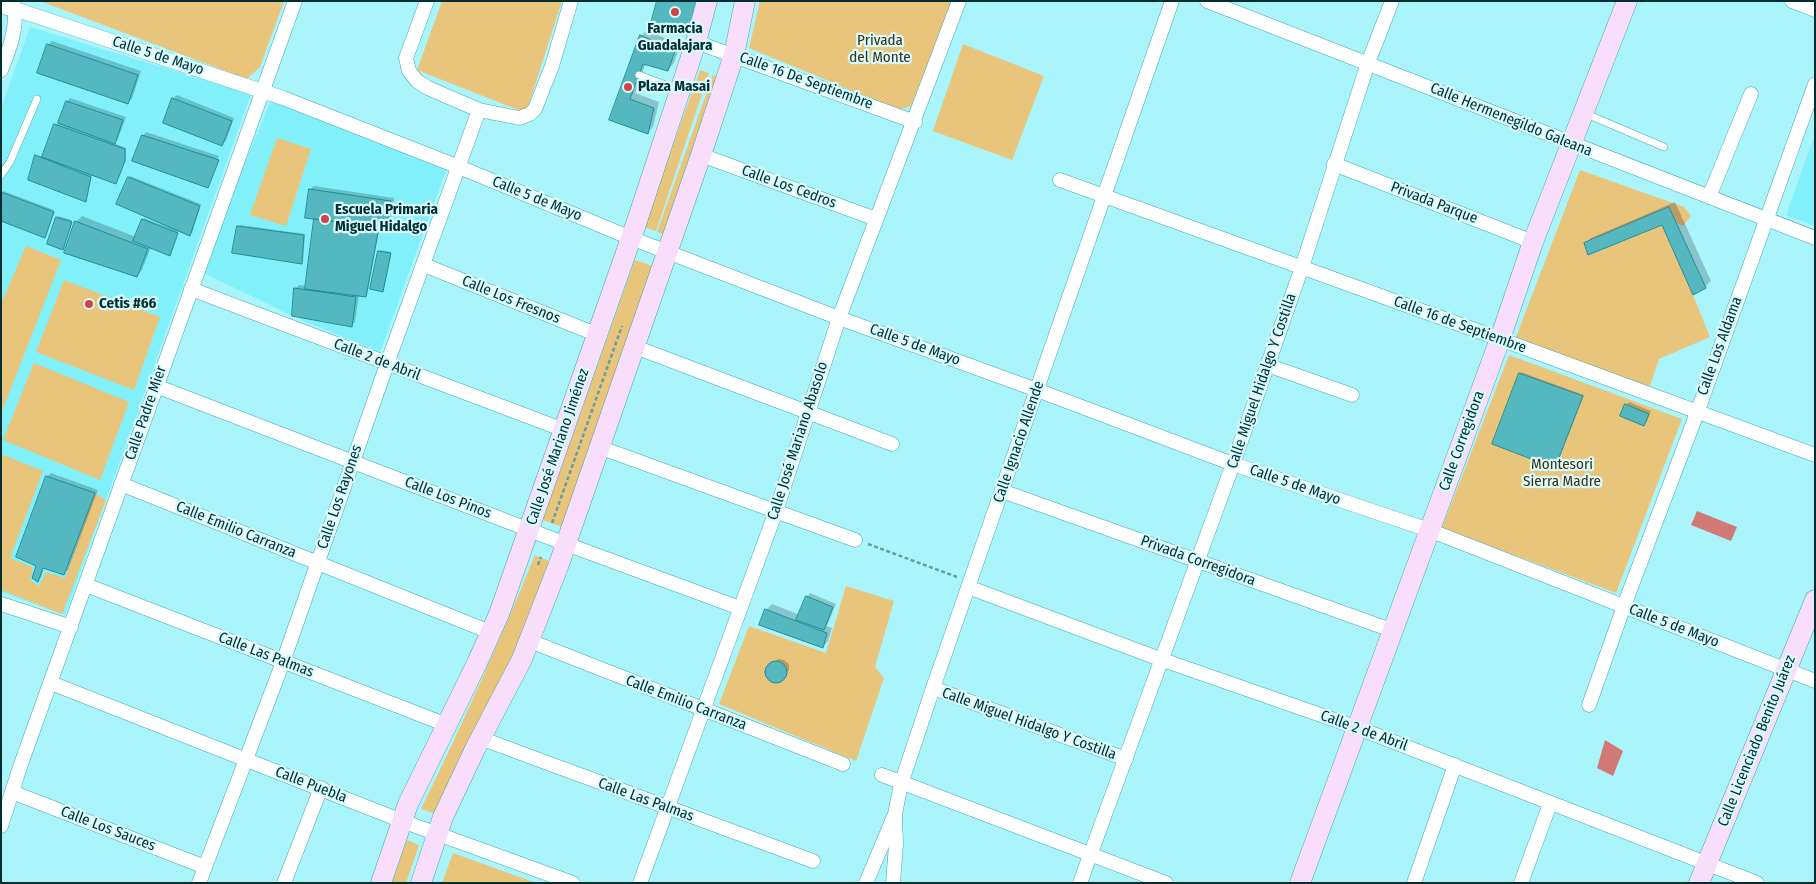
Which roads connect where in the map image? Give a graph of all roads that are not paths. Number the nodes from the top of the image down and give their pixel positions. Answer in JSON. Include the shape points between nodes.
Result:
{"nodes":[{"id":1,"x":295,"y":1,"type":"edge"},
{"id":2,"x":426,"y":1,"type":"edge"},
{"id":3,"x":571,"y":1,"type":"edge"},
{"id":4,"x":707,"y":1,"type":"edge"},
{"id":5,"x":745,"y":1,"type":"edge"},
{"id":6,"x":959,"y":1,"type":"edge"},
{"id":7,"x":1172,"y":1,"type":"edge"},
{"id":8,"x":1207,"y":1,"type":"edge"},
{"id":9,"x":1392,"y":1,"type":"edge"},
{"id":10,"x":1627,"y":1,"type":"edge"},
{"id":11,"x":1792,"y":1,"type":"edge"},
{"id":12,"x":10,"y":6,"type":"edge"},
{"id":13,"x":1815,"y":10,"type":"edge"},
{"id":14,"x":696,"y":42,"type":"junction"},
{"id":15,"x":734,"y":55,"type":"junction"},
{"id":16,"x":1368,"y":64,"type":"junction"},
{"id":17,"x":1,"y":70,"type":"edge"},
{"id":18,"x":639,"y":75,"type":"dead end"},
{"id":19,"x":1815,"y":84,"type":"edge"},
{"id":20,"x":679,"y":90,"type":"junction"},
{"id":21,"x":263,"y":91,"type":"junction"},
{"id":22,"x":1751,"y":94,"type":"dead end"},
{"id":23,"x":37,"y":98,"type":"dead end"},
{"id":24,"x":479,"y":110,"type":"junction"},
{"id":25,"x":1584,"y":112,"type":"junction"},
{"id":26,"x":915,"y":122,"type":"junction"},
{"id":27,"x":1571,"y":144,"type":"junction"},
{"id":28,"x":1664,"y":147,"type":"dead end"},
{"id":29,"x":702,"y":155,"type":"junction"},
{"id":30,"x":1334,"y":164,"type":"junction"},
{"id":31,"x":459,"y":167,"type":"junction"},
{"id":32,"x":1,"y":175,"type":"edge"},
{"id":33,"x":1060,"y":180,"type":"dead end"},
{"id":34,"x":1104,"y":196,"type":"junction"},
{"id":35,"x":1709,"y":197,"type":"junction"},
{"id":36,"x":876,"y":219,"type":"junction"},
{"id":37,"x":1765,"y":219,"type":"junction"},
{"id":38,"x":631,"y":238,"type":"junction"},
{"id":39,"x":1815,"y":238,"type":"edge"},
{"id":40,"x":1533,"y":242,"type":"junction"},
{"id":41,"x":667,"y":252,"type":"junction"},
{"id":42,"x":424,"y":265,"type":"junction"},
{"id":43,"x":1302,"y":267,"type":"junction"},
{"id":44,"x":191,"y":289,"type":"junction"},
{"id":45,"x":839,"y":318,"type":"junction"},
{"id":46,"x":598,"y":335,"type":"junction"},
{"id":47,"x":1500,"y":339,"type":"junction"},
{"id":48,"x":635,"y":347,"type":"junction"},
{"id":49,"x":387,"y":364,"type":"junction"},
{"id":50,"x":1267,"y":364,"type":"junction"},
{"id":51,"x":156,"y":386,"type":"junction"},
{"id":52,"x":1037,"y":390,"type":"junction"},
{"id":53,"x":1352,"y":395,"type":"dead end"},
{"id":54,"x":1697,"y":413,"type":"junction"},
{"id":55,"x":808,"y":414,"type":"junction"},
{"id":56,"x":564,"y":430,"type":"junction"},
{"id":57,"x":892,"y":444,"type":"dead end"},
{"id":58,"x":599,"y":447,"type":"junction"},
{"id":59,"x":1815,"y":455,"type":"edge"},
{"id":60,"x":352,"y":462,"type":"junction"},
{"id":61,"x":1233,"y":464,"type":"junction"},
{"id":62,"x":121,"y":484,"type":"junction"},
{"id":63,"x":1002,"y":491,"type":"junction"},
{"id":64,"x":776,"y":511,"type":"junction"},
{"id":65,"x":530,"y":528,"type":"junction"},
{"id":66,"x":1429,"y":530,"type":"junction"},
{"id":67,"x":855,"y":540,"type":"road end"},
{"id":68,"x":566,"y":544,"type":"junction"},
{"id":69,"x":1197,"y":561,"type":"junction"},
{"id":70,"x":317,"y":562,"type":"junction"},
{"id":71,"x":969,"y":584,"type":"junction"},
{"id":72,"x":86,"y":585,"type":"junction"},
{"id":73,"x":1815,"y":600,"type":"edge"},
{"id":74,"x":1,"y":604,"type":"edge"},
{"id":75,"x":1624,"y":606,"type":"junction"},
{"id":76,"x":740,"y":608,"type":"junction"},
{"id":77,"x":71,"y":627,"type":"junction"},
{"id":78,"x":1394,"y":631,"type":"junction"},
{"id":79,"x":490,"y":632,"type":"junction"},
{"id":80,"x":530,"y":642,"type":"junction"},
{"id":81,"x":1160,"y":660,"type":"junction"},
{"id":82,"x":283,"y":662,"type":"junction"},
{"id":83,"x":1786,"y":670,"type":"junction"},
{"id":84,"x":1815,"y":681,"type":"edge"},
{"id":85,"x":51,"y":683,"type":"junction"},
{"id":86,"x":933,"y":688,"type":"junction"},
{"id":87,"x":1589,"y":705,"type":"dead end"},
{"id":88,"x":705,"y":710,"type":"junction"},
{"id":89,"x":447,"y":724,"type":"junction"},
{"id":90,"x":1358,"y":728,"type":"junction"},
{"id":91,"x":480,"y":738,"type":"junction"},
{"id":92,"x":246,"y":759,"type":"junction"},
{"id":93,"x":1126,"y":759,"type":"junction"},
{"id":94,"x":842,"y":764,"type":"dead end"},
{"id":95,"x":1455,"y":765,"type":"junction"},
{"id":96,"x":882,"y":775,"type":"dead end"},
{"id":97,"x":901,"y":784,"type":"junction"},
{"id":98,"x":321,"y":788,"type":"junction"},
{"id":99,"x":12,"y":792,"type":"junction"},
{"id":100,"x":1550,"y":804,"type":"junction"},
{"id":101,"x":4,"y":805,"type":"edge"},
{"id":102,"x":668,"y":808,"type":"junction"},
{"id":103,"x":895,"y":814,"type":"junction"},
{"id":104,"x":402,"y":821,"type":"junction"},
{"id":105,"x":1,"y":826,"type":"edge"},
{"id":106,"x":439,"y":834,"type":"junction"},
{"id":107,"x":1090,"y":855,"type":"junction"},
{"id":108,"x":812,"y":861,"type":"dead end"},
{"id":109,"x":1707,"y":864,"type":"junction"},
{"id":110,"x":205,"y":867,"type":"junction"},
{"id":111,"x":199,"y":883,"type":"edge"},
{"id":112,"x":284,"y":883,"type":"edge"},
{"id":113,"x":381,"y":883,"type":"edge"},
{"id":114,"x":421,"y":883,"type":"edge"},
{"id":115,"x":573,"y":883,"type":"edge"},
{"id":116,"x":640,"y":883,"type":"edge"},
{"id":117,"x":866,"y":883,"type":"edge"},
{"id":118,"x":893,"y":883,"type":"edge"},
{"id":119,"x":1080,"y":883,"type":"edge"},
{"id":120,"x":1166,"y":883,"type":"edge"},
{"id":121,"x":1300,"y":883,"type":"edge"},
{"id":122,"x":1414,"y":883,"type":"edge"},
{"id":123,"x":1521,"y":883,"type":"edge"},
{"id":124,"x":1699,"y":883,"type":"edge"},
{"id":125,"x":1757,"y":883,"type":"edge"}],
"edges":[{"from":1,"to":21,"type":"street","name":"Calle Padre Mier"},
{"from":2,"to":24,"type":"street","via":[[406,58],[409,71],[428,88]]},
{"from":3,"to":24,"type":"street","via":[[552,66],[535,109],[518,118]]},
{"from":4,"to":14,"type":"street","name":"Calle José Mariano Jiménez"},
{"from":5,"to":15,"type":"street"},
{"from":6,"to":26,"type":"street","name":"Calle José Mariano Abasolo"},
{"from":7,"to":34,"type":"street","name":"Calle Ignacio Allende"},
{"from":8,"to":16,"type":"street","name":"Calle Hermenegildo Galeana"},
{"from":9,"to":16,"type":"street","name":"Calle Miguel Hidalgo Y Costilla"},
{"from":10,"to":25,"type":"street","name":"Calle Corregidora"},
{"from":11,"to":13,"type":"street"},
{"from":12,"to":17,"type":"street","via":[[14,32]]},
{"from":12,"to":21,"type":"street","name":"Calle 5 de Mayo"},
{"from":14,"to":15,"type":"street","name":"Calle 16 De Septiembre"},
{"from":14,"to":20,"type":"street","name":"Calle José Mariano Jiménez"},
{"from":15,"to":26,"type":"street","name":"Calle 16 De Septiembre"},
{"from":15,"to":29,"type":"street"},
{"from":16,"to":27,"type":"street","name":"Calle Hermenegildo Galeana"},
{"from":16,"to":30,"type":"street","name":"Calle Miguel Hidalgo Y Costilla"},
{"from":18,"to":20,"type":"lane"},
{"from":19,"to":37,"type":"street","name":"Calle Los Aldama"},
{"from":20,"to":38,"type":"street","name":"Calle José Mariano Jiménez"},
{"from":21,"to":31,"type":"street","name":"Calle 5 de Mayo"},
{"from":21,"to":44,"type":"street","name":"Calle Padre Mier"},
{"from":22,"to":35,"type":"street"},
{"from":23,"to":32,"type":"lane","via":[[10,162]]},
{"from":24,"to":31,"type":"street","name":"Calle Los Rayones"},
{"from":25,"to":27,"type":"street","name":"Calle Corregidora"},
{"from":25,"to":28,"type":"lane"},
{"from":26,"to":36,"type":"street","name":"Calle José Mariano Abasolo"},
{"from":27,"to":35,"type":"street","name":"Calle Hermenegildo Galeana"},
{"from":27,"to":40,"type":"street","name":"Calle Corregidora"},
{"from":29,"to":36,"type":"street","name":"Calle Los Cedros"},
{"from":29,"to":41,"type":"street"},
{"from":30,"to":40,"type":"street","name":"Privada Parque"},
{"from":30,"to":43,"type":"street","name":"Calle Miguel Hidalgo Y Costilla"},
{"from":31,"to":38,"type":"street","name":"Calle 5 de Mayo"},
{"from":31,"to":42,"type":"street","name":"Calle Los Rayones"},
{"from":33,"to":34,"type":"street","name":"Calle 16 de Septiembre"},
{"from":34,"to":43,"type":"street","name":"Calle 16 de Septiembre"},
{"from":34,"to":52,"type":"street","name":"Calle Ignacio Allende"},
{"from":35,"to":37,"type":"street","name":"Calle Hermenegildo Galeana"},
{"from":36,"to":45,"type":"street","name":"Calle José Mariano Abasolo"},
{"from":37,"to":39,"type":"street","name":"Calle Hermenegildo Galeana"},
{"from":37,"to":54,"type":"street","name":"Calle Los Aldama"},
{"from":38,"to":41,"type":"street","name":"Calle 5 de Mayo"},
{"from":38,"to":46,"type":"street","name":"Calle José Mariano Jiménez"},
{"from":40,"to":47,"type":"street","name":"Calle Corregidora"},
{"from":41,"to":45,"type":"street","name":"Calle 5 de Mayo"},
{"from":41,"to":48,"type":"street"},
{"from":42,"to":46,"type":"street","name":"Calle Los Fresnos"},
{"from":42,"to":49,"type":"street","name":"Calle Los Rayones"},
{"from":43,"to":47,"type":"street","name":"Calle 16 de Septiembre"},
{"from":43,"to":50,"type":"street","name":"Calle Miguel Hidalgo Y Costilla"},
{"from":44,"to":49,"type":"street","name":"Calle 2 de Abril"},
{"from":44,"to":51,"type":"street","name":"Calle Padre Mier"},
{"from":45,"to":52,"type":"street","name":"Calle 5 de Mayo"},
{"from":45,"to":55,"type":"street","name":"Calle José Mariano Abasolo"},
{"from":46,"to":56,"type":"street","name":"Calle José Mariano Jiménez"},
{"from":47,"to":54,"type":"street","name":"Calle 16 de Septiembre"},
{"from":47,"to":66,"type":"street","name":"Calle Corregidora"},
{"from":48,"to":55,"type":"street"},
{"from":48,"to":58,"type":"street"},
{"from":49,"to":56,"type":"street","name":"Calle 2 de Abril"},
{"from":49,"to":60,"type":"street","name":"Calle Los Rayones"},
{"from":50,"to":53,"type":"street"},
{"from":50,"to":61,"type":"street","name":"Calle Miguel Hidalgo Y Costilla"},
{"from":51,"to":60,"type":"street","name":"Calle Los Pinos"},
{"from":51,"to":62,"type":"street","name":"Calle Padre Mier"},
{"from":52,"to":61,"type":"street","name":"Calle 5 de Mayo"},
{"from":52,"to":63,"type":"street","name":"Calle Ignacio Allende"},
{"from":54,"to":59,"type":"street","name":"Calle 16 de Septiembre"},
{"from":54,"to":75,"type":"street","name":"Calle Los Aldama"},
{"from":55,"to":57,"type":"street"},
{"from":55,"to":64,"type":"street","name":"Calle José Mariano Abasolo"},
{"from":56,"to":65,"type":"street","name":"Calle José Mariano Jiménez"},
{"from":58,"to":64,"type":"street"},
{"from":58,"to":68,"type":"street"},
{"from":60,"to":65,"type":"street","name":"Calle Los Pinos"},
{"from":60,"to":70,"type":"street","name":"Calle Los Rayones"},
{"from":61,"to":66,"type":"street","name":"Calle 5 de Mayo"},
{"from":61,"to":69,"type":"street","name":"Calle Miguel Hidalgo Y Costilla"},
{"from":62,"to":70,"type":"street","name":"Calle Emilio Carranza"},
{"from":62,"to":72,"type":"street","name":"Calle Padre Mier"},
{"from":63,"to":69,"type":"street","name":"Privada Corregidora"},
{"from":63,"to":71,"type":"street","name":"Calle Ignacio Allende"},
{"from":64,"to":67,"type":"street"},
{"from":64,"to":76,"type":"street","name":"Calle José Mariano Abasolo"},
{"from":65,"to":68,"type":"street","name":"Calle Los Pinos"},
{"from":65,"to":79,"type":"street","name":"Calle José Mariano Jiménez"},
{"from":66,"to":75,"type":"street","name":"Calle 5 de Mayo"},
{"from":66,"to":78,"type":"street","name":"Calle Corregidora"},
{"from":68,"to":76,"type":"street","name":"Calle Los Pinos"},
{"from":68,"to":80,"type":"street"},
{"from":69,"to":78,"type":"street","name":"Privada Corregidora"},
{"from":69,"to":81,"type":"street","name":"Calle Miguel Hidalgo Y Costilla"},
{"from":70,"to":79,"type":"street","name":"Calle Emilio Carranza"},
{"from":70,"to":82,"type":"street","name":"Calle Los Rayones"},
{"from":71,"to":81,"type":"street","name":"Calle 2 de Abril"},
{"from":71,"to":86,"type":"street","name":"Calle Ignacio Allende"},
{"from":72,"to":77,"type":"street","name":"Calle Padre Mier"},
{"from":72,"to":82,"type":"street","name":"Calle Las Palmas"},
{"from":73,"to":83,"type":"street","name":"Calle Licenciado Benito Juárez"},
{"from":74,"to":77,"type":"street"},
{"from":75,"to":83,"type":"street","name":"Calle 5 de Mayo"},
{"from":75,"to":87,"type":"street","name":"Calle Los Aldama"},
{"from":76,"to":88,"type":"street","name":"Calle José Mariano Abasolo"},
{"from":77,"to":85,"type":"street","name":"Calle Padre Mier"},
{"from":78,"to":90,"type":"street","name":"Calle Corregidora"},
{"from":79,"to":89,"type":"street","name":"Calle José Mariano Jiménez"},
{"from":80,"to":88,"type":"street","name":"Calle Emilio Carranza"},
{"from":80,"to":91,"type":"street"},
{"from":81,"to":90,"type":"street","name":"Calle 2 de Abril"},
{"from":81,"to":93,"type":"street","name":"Calle Miguel Hidalgo Y Costilla"},
{"from":82,"to":89,"type":"street","name":"Calle Las Palmas"},
{"from":82,"to":92,"type":"street","name":"Calle Los Rayones"},
{"from":83,"to":84,"type":"street","name":"Calle 5 de Mayo"},
{"from":83,"to":109,"type":"street","name":"Calle Licenciado Benito Juárez"},
{"from":85,"to":92,"type":"street","name":"Calle Puebla"},
{"from":85,"to":99,"type":"street","name":"Calle Padre Mier"},
{"from":86,"to":93,"type":"street","name":"Calle Miguel Hidalgo Y Costilla"},
{"from":86,"to":97,"type":"street","name":"Calle Ignacio Allende"},
{"from":88,"to":94,"type":"street","name":"Calle Emilio Carranza"},
{"from":88,"to":102,"type":"street","name":"Calle José Mariano Abasolo"},
{"from":89,"to":104,"type":"street","name":"Calle José Mariano Jiménez"},
{"from":90,"to":95,"type":"street","name":"Calle 2 de Abril"},
{"from":90,"to":121,"type":"street","name":"Calle Corregidora"},
{"from":91,"to":102,"type":"street","name":"Calle Las Palmas"},
{"from":91,"to":106,"type":"street"},
{"from":92,"to":98,"type":"street","name":"Calle Puebla"},
{"from":92,"to":110,"type":"street","name":"Calle Los Rayones"},
{"from":93,"to":107,"type":"street","name":"Calle Miguel Hidalgo Y Costilla"},
{"from":95,"to":100,"type":"street","name":"Calle 2 de Abril"},
{"from":95,"to":122,"type":"street"},
{"from":96,"to":97,"type":"street"},
{"from":97,"to":103,"type":"street","name":"Calle Ignacio Allende"},
{"from":97,"to":107,"type":"street"},
{"from":98,"to":104,"type":"street","name":"Calle Puebla"},
{"from":98,"to":112,"type":"street"},
{"from":99,"to":101,"type":"street","name":"Calle Padre Mier"},
{"from":99,"to":110,"type":"street","name":"Calle Los Sauces"},
{"from":100,"to":109,"type":"street","name":"Calle 2 de Abril"},
{"from":100,"to":123,"type":"street"},
{"from":101,"to":105,"type":"street","name":"Calle Padre Mier"},
{"from":102,"to":108,"type":"street","name":"Calle Las Palmas"},
{"from":102,"to":116,"type":"street","name":"Calle José Mariano Abasolo"},
{"from":103,"to":117,"type":"street","name":"Calle Ignacio Allende"},
{"from":103,"to":118,"type":"street"},
{"from":104,"to":106,"type":"street","name":"Calle Puebla"},
{"from":104,"to":113,"type":"street","name":"Calle José Mariano Jiménez"},
{"from":106,"to":114,"type":"street"},
{"from":106,"to":115,"type":"street","name":"Calle Puebla"},
{"from":107,"to":119,"type":"street","name":"Calle Miguel Hidalgo Y Costilla"},
{"from":107,"to":120,"type":"street"},
{"from":109,"to":124,"type":"street","name":"Calle Licenciado Benito Juárez"},
{"from":109,"to":125,"type":"street","name":"Calle 2 de Abril"},
{"from":110,"to":111,"type":"street","name":"Calle Los Rayones"}]}
